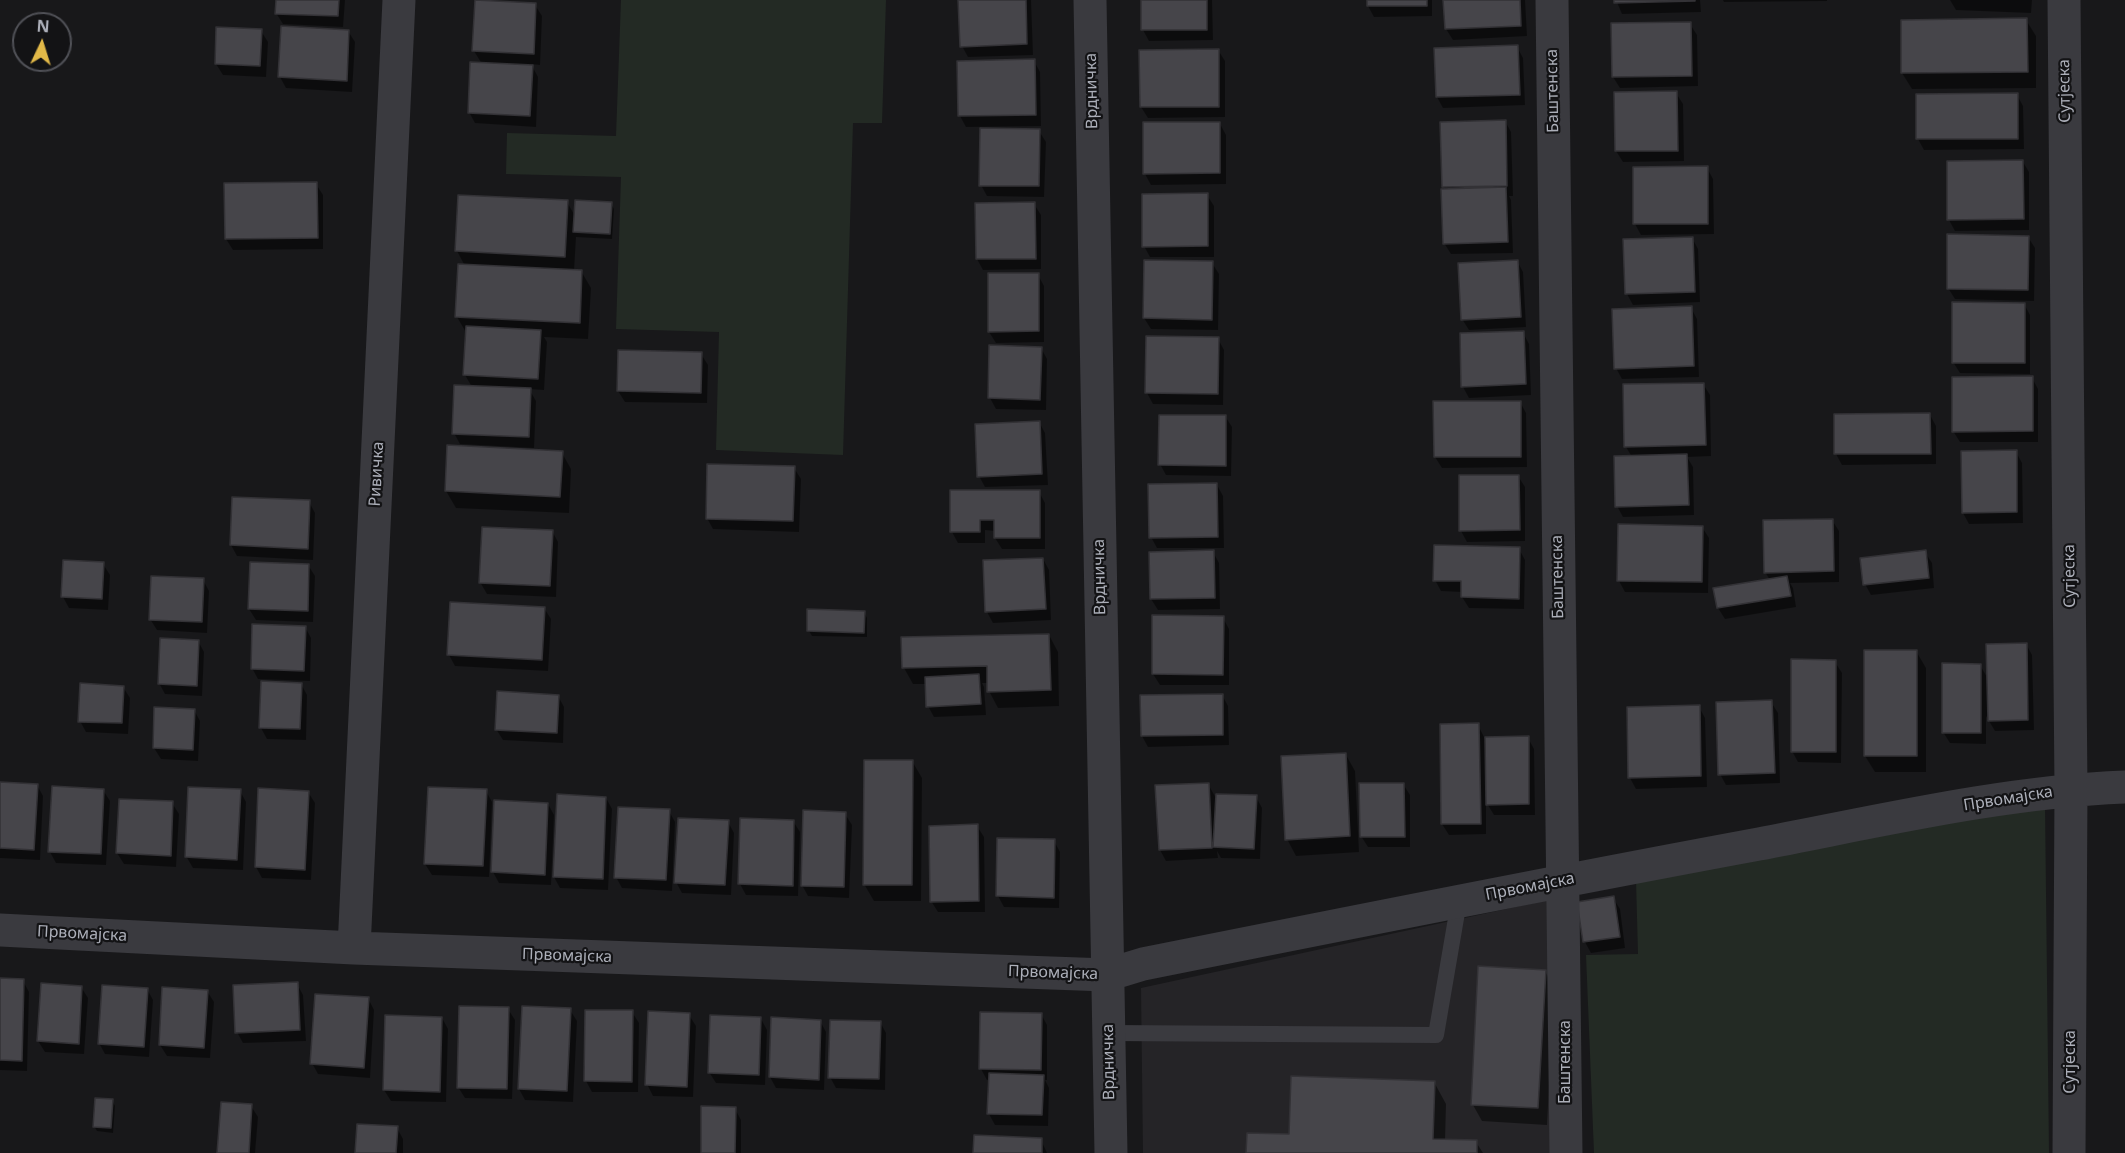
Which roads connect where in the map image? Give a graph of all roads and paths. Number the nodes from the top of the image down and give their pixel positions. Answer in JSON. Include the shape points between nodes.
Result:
{"nodes":[{"id":1,"x":399,"y":0,"type":"edge"},
{"id":2,"x":1090,"y":0,"type":"edge"},
{"id":3,"x":1552,"y":0,"type":"edge"},
{"id":4,"x":2064,"y":0,"type":"edge"},
{"id":5,"x":2125,"y":787,"type":"edge"},
{"id":6,"x":2071,"y":789,"type":"junction"},
{"id":7,"x":1564,"y":880,"type":"junction"},
{"id":8,"x":1459,"y":901,"type":"junction"},
{"id":9,"x":0,"y":930,"type":"edge"},
{"id":10,"x":354,"y":948,"type":"junction"},
{"id":11,"x":1107,"y":975,"type":"junction"},
{"id":12,"x":1108,"y":1033,"type":"junction"},
{"id":13,"x":1111,"y":1153,"type":"edge"},
{"id":14,"x":1566,"y":1153,"type":"edge"},
{"id":15,"x":2069,"y":1153,"type":"edge"}],
"edges":[{"from":1,"to":10,"type":"street","name":"Ривичка"},
{"from":2,"to":11,"type":"street","name":"Врдничка"},
{"from":3,"to":7,"type":"street","name":"Баштенска"},
{"from":4,"to":6,"type":"street","name":"Сутјеска"},
{"from":5,"to":6,"type":"street","name":"Првомајска"},
{"from":6,"to":7,"type":"street","name":"Првомајска"},
{"from":6,"to":15,"type":"street","name":"Сутјеска"},
{"from":7,"to":8,"type":"street","name":"Првомајска"},
{"from":7,"to":14,"type":"street","name":"Баштенска"},
{"from":8,"to":11,"type":"street","name":"Првомајска","via":[[1143,964]]},
{"from":8,"to":12,"type":"lane","via":[[1436,1035]]},
{"from":9,"to":10,"type":"street","name":"Првомајска"},
{"from":10,"to":11,"type":"street","name":"Првомајска"},
{"from":11,"to":12,"type":"street","name":"Врдничка"},
{"from":12,"to":13,"type":"street","name":"Врдничка"}]}
